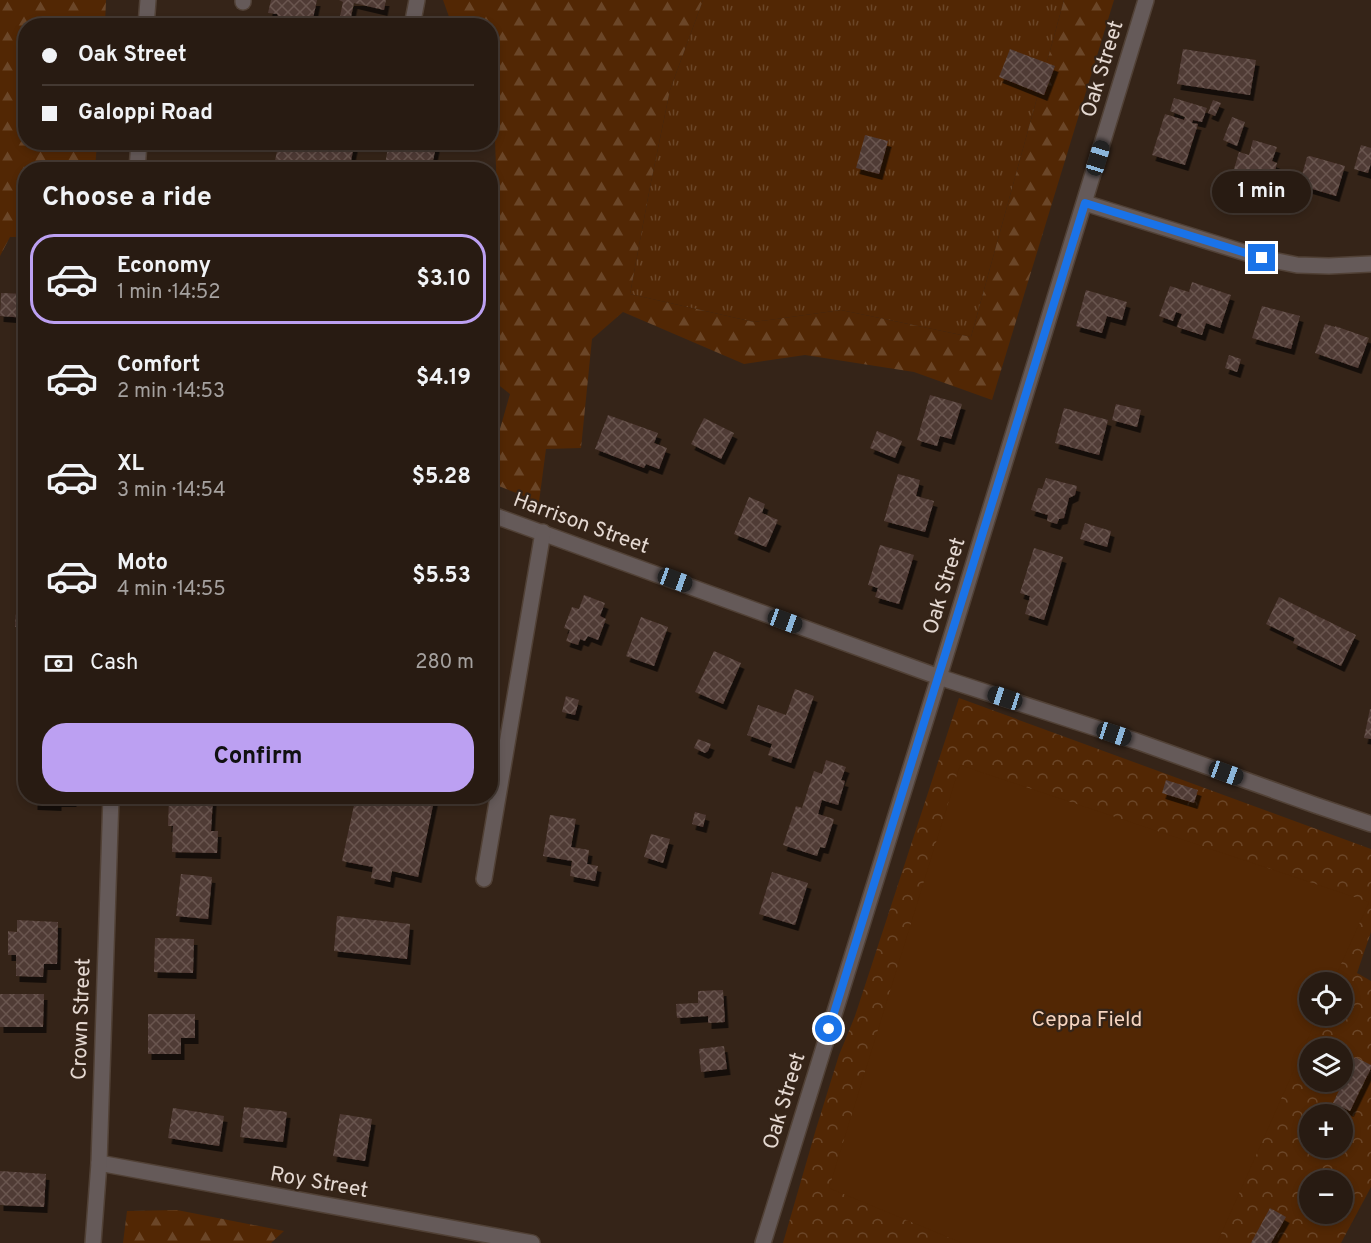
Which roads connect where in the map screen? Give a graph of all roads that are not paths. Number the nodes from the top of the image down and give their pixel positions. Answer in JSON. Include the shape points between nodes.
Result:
{"nodes":[{"id":1,"x":148,"y":0,"type":"edge"},
{"id":2,"x":417,"y":0,"type":"edge"},
{"id":3,"x":1146,"y":0,"type":"edge"},
{"id":4,"x":147,"y":18,"type":"edge"},
{"id":5,"x":414,"y":18,"type":"edge"},
{"id":6,"x":1085,"y":203,"type":"junction"},
{"id":7,"x":1371,"y":264,"type":"edge"},
{"id":8,"x":498,"y":517,"type":"edge"},
{"id":9,"x":543,"y":532,"type":"junction"},
{"id":10,"x":939,"y":676,"type":"junction"},
{"id":11,"x":498,"y":797,"type":"edge"},
{"id":12,"x":111,"y":804,"type":"edge"},
{"id":13,"x":497,"y":804,"type":"edge"},
{"id":14,"x":1371,"y":824,"type":"edge"},
{"id":15,"x":484,"y":879,"type":"dead end"},
{"id":16,"x":99,"y":1163,"type":"junction"},
{"id":17,"x":93,"y":1243,"type":"edge"},
{"id":18,"x":532,"y":1243,"type":"edge"},
{"id":19,"x":763,"y":1243,"type":"edge"}],
"edges":[{"from":1,"to":4,"type":"street"},
{"from":2,"to":5,"type":"street"},
{"from":3,"to":6,"type":"street","name":"Oak Street"},
{"from":6,"to":7,"type":"street","via":[[1262,258],[1297,265]]},
{"from":6,"to":10,"type":"street","name":"Oak Street"},
{"from":8,"to":9,"type":"street","name":"Harrison Street"},
{"from":9,"to":10,"type":"street","name":"Harrison Street"},
{"from":9,"to":11,"type":"street"},
{"from":10,"to":14,"type":"street","name":"Harrison Street"},
{"from":10,"to":19,"type":"street","name":"Oak Street"},
{"from":12,"to":16,"type":"street","name":"Crown Street"},
{"from":13,"to":15,"type":"street"},
{"from":16,"to":17,"type":"street","name":"Crown Street"},
{"from":16,"to":18,"type":"street","name":"Roy Street"}]}
